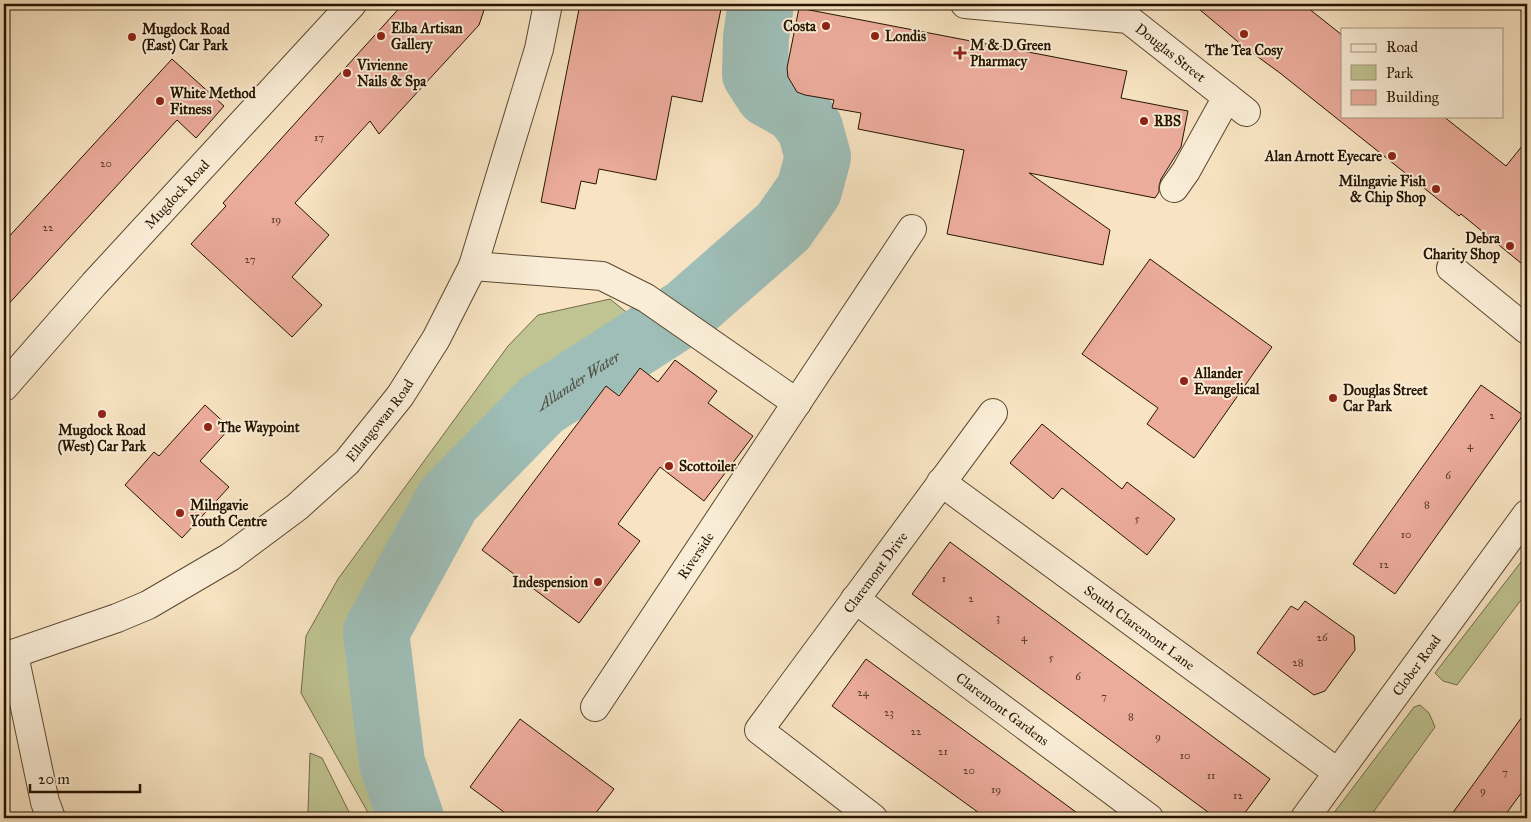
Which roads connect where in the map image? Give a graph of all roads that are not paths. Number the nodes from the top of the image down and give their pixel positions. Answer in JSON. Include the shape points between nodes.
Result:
{"nodes":[{"id":1,"x":352,"y":4,"type":"edge"},
{"id":2,"x":548,"y":4,"type":"edge"},
{"id":3,"x":965,"y":4,"type":"edge"},
{"id":4,"x":1135,"y":11,"type":"edge"},
{"id":5,"x":1174,"y":188,"type":"dead end"},
{"id":6,"x":912,"y":229,"type":"dead end"},
{"id":7,"x":473,"y":266,"type":"junction"},
{"id":8,"x":1451,"y":268,"type":"dead end"},
{"id":9,"x":1527,"y":330,"type":"edge"},
{"id":10,"x":4,"y":388,"type":"edge"},
{"id":11,"x":797,"y":403,"type":"junction"},
{"id":12,"x":992,"y":413,"type":"dead end"},
{"id":13,"x":941,"y":482,"type":"junction"},
{"id":14,"x":1527,"y":514,"type":"edge"},
{"id":15,"x":855,"y":600,"type":"junction"},
{"id":16,"x":9,"y":656,"type":"edge"},
{"id":17,"x":595,"y":707,"type":"dead end"},
{"id":18,"x":1337,"y":772,"type":"junction"},
{"id":19,"x":51,"y":818,"type":"edge"},
{"id":20,"x":872,"y":818,"type":"edge"},
{"id":21,"x":1149,"y":818,"type":"edge"},
{"id":22,"x":1305,"y":818,"type":"edge"}],
"edges":[{"from":1,"to":10,"type":"street","name":"Mugdock Road","via":[[94,284]]},
{"from":2,"to":7,"type":"street","name":"Ellangowan Road","via":[[539,49]]},
{"from":3,"to":4,"type":"street","name":"Douglas Street"},
{"from":4,"to":5,"type":"street","name":"Douglas Street","via":[[1237,104]]},
{"from":6,"to":11,"type":"street","name":"Riverside"},
{"from":7,"to":11,"type":"street","via":[[602,276],[646,298]]},
{"from":7,"to":16,"type":"street","name":"Ellangowan Road","via":[[436,338],[400,396],[347,462],[297,507],[230,557],[148,605]]},
{"from":8,"to":9,"type":"street"},
{"from":11,"to":17,"type":"street","name":"Riverside"},
{"from":12,"to":13,"type":"street","name":"Claremont Drive"},
{"from":13,"to":15,"type":"street","name":"Claremont Drive"},
{"from":13,"to":18,"type":"street","name":"South Claremont Lane"},
{"from":14,"to":18,"type":"street","name":"Clober Road"},
{"from":15,"to":20,"type":"street","name":"Claremont Drive","via":[[759,730]]},
{"from":15,"to":21,"type":"street","name":"Claremont Gardens"},
{"from":16,"to":19,"type":"street"},
{"from":18,"to":22,"type":"street","name":"Clober Road"}]}
